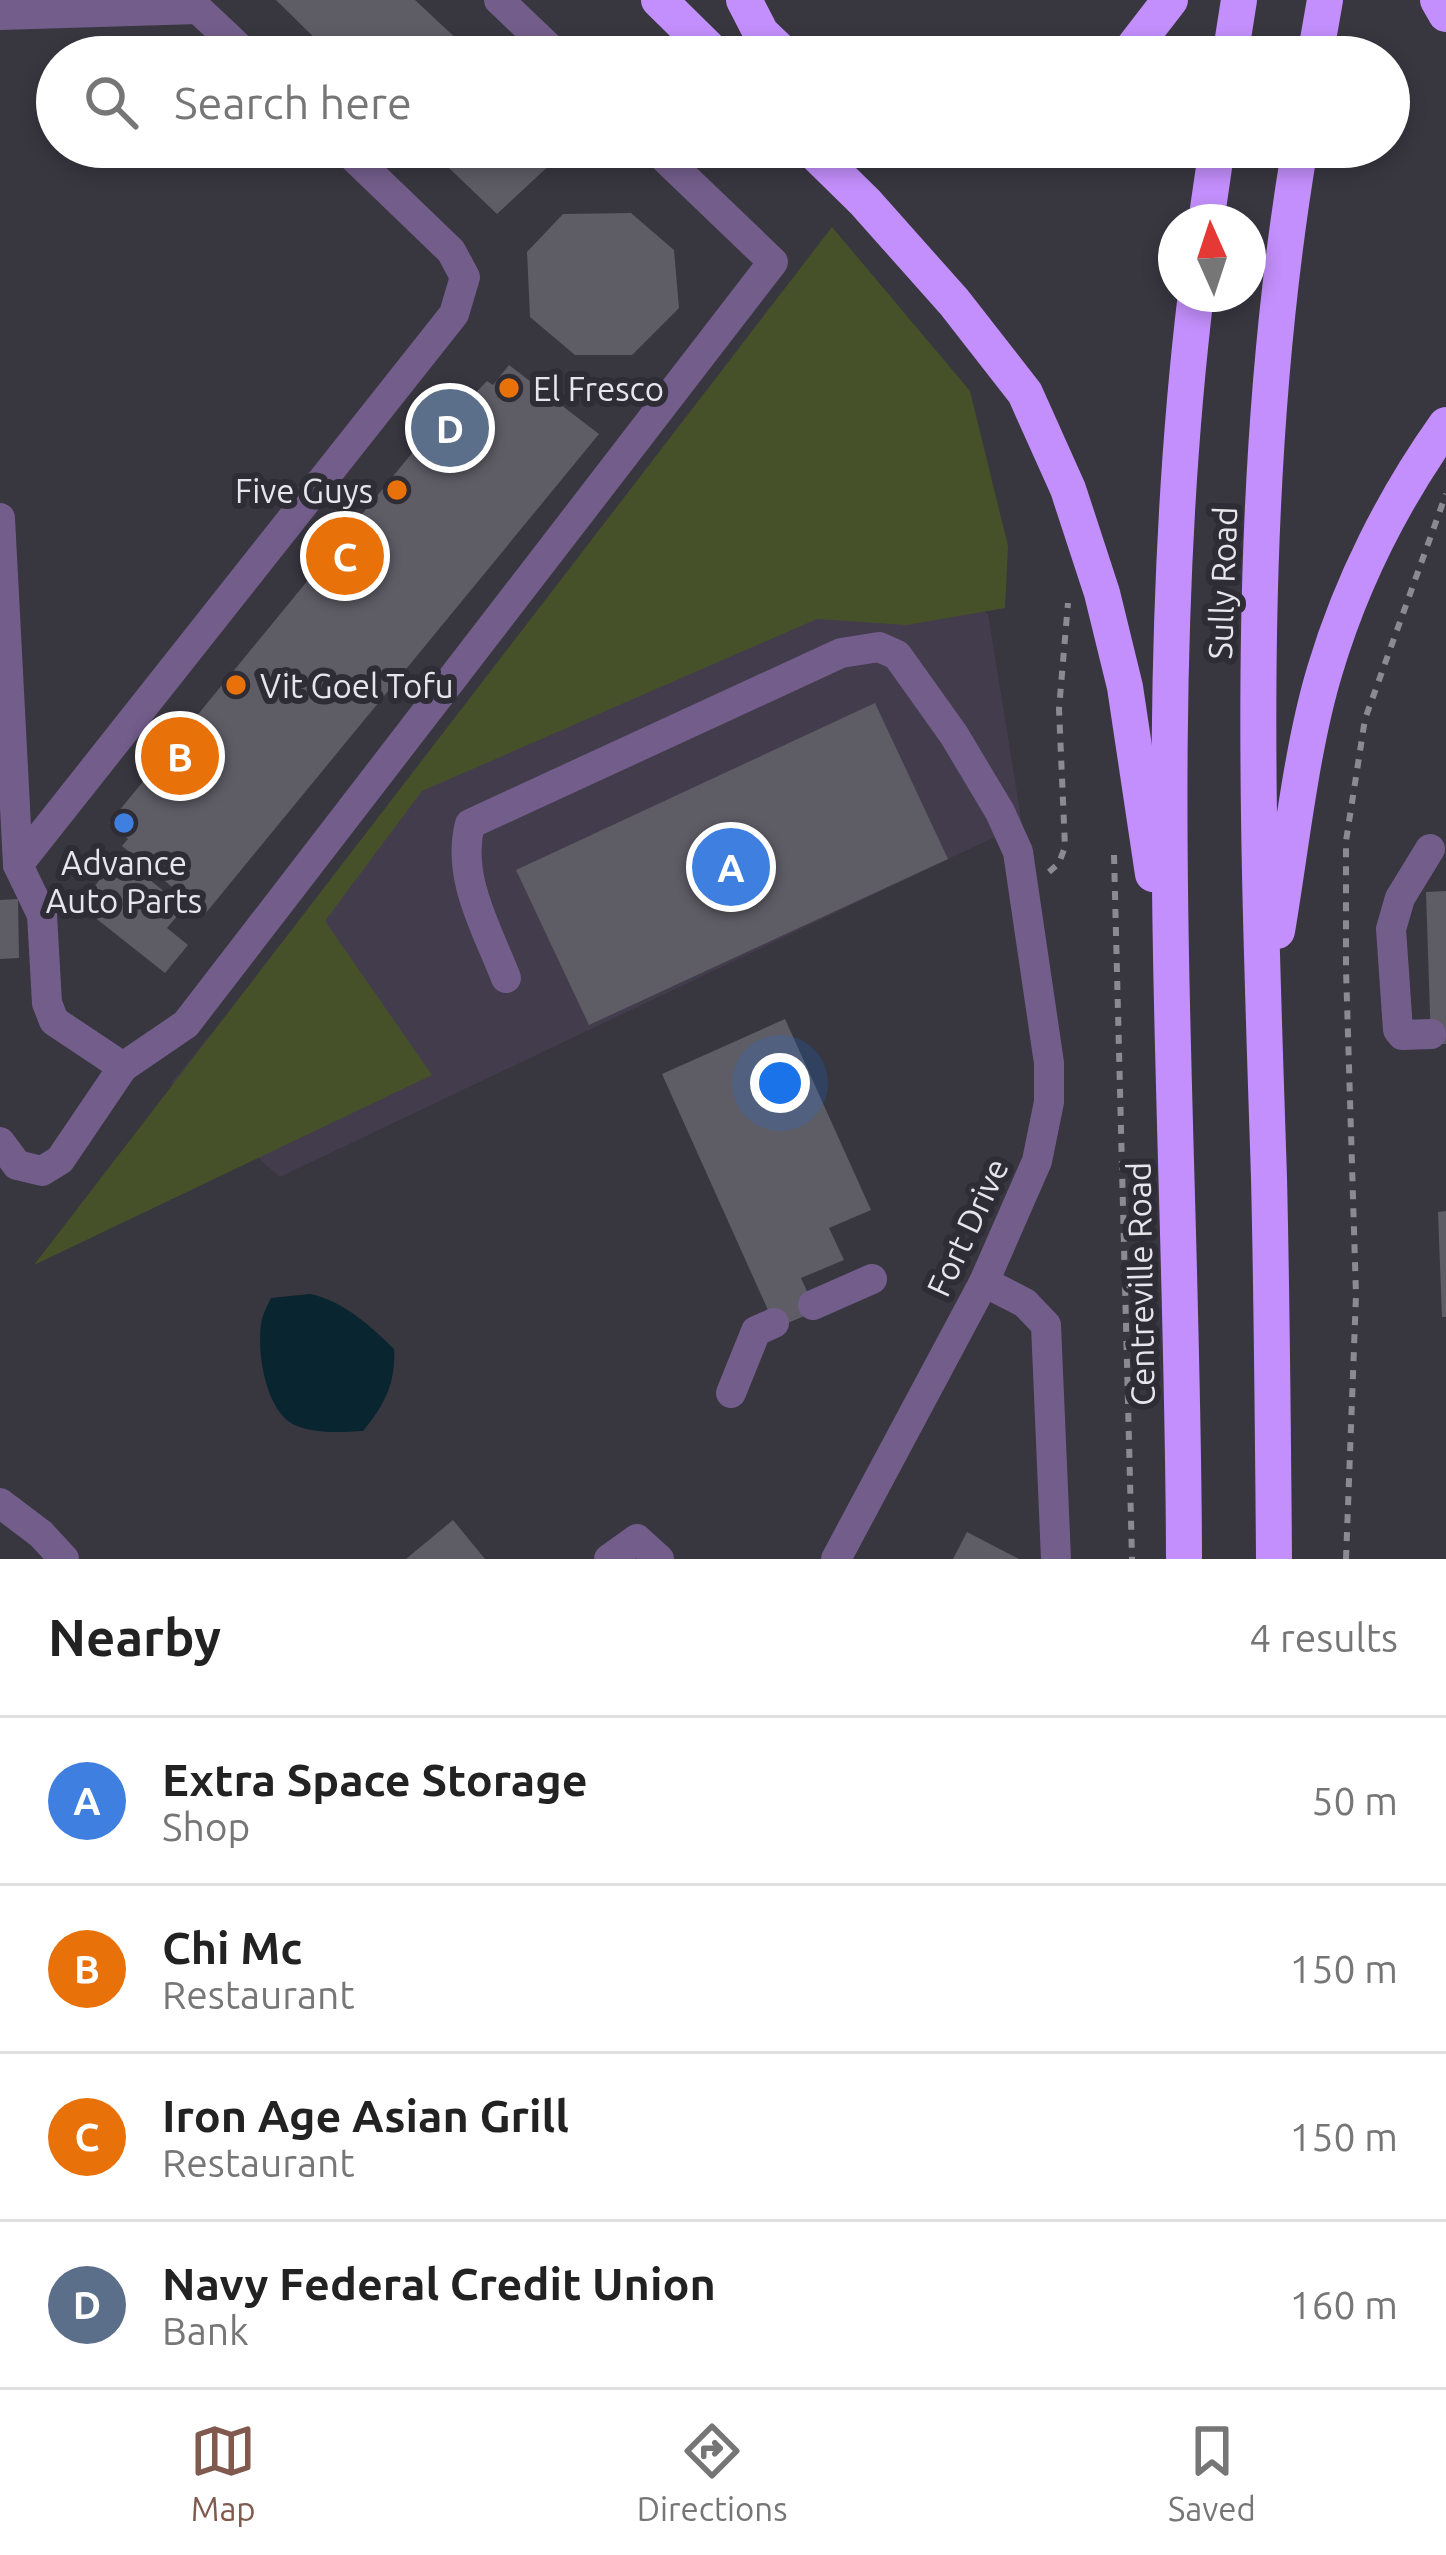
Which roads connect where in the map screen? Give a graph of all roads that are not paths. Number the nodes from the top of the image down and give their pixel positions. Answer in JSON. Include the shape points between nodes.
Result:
{"nodes":[{"id":1,"x":499,"y":0,"type":"edge"},
{"id":2,"x":659,"y":0,"type":"edge"},
{"id":3,"x":744,"y":0,"type":"edge"},
{"id":4,"x":1170,"y":0,"type":"edge"},
{"id":5,"x":1239,"y":0,"type":"edge"},
{"id":6,"x":1325,"y":0,"type":"edge"},
{"id":7,"x":1438,"y":0,"type":"edge"},
{"id":8,"x":1446,"y":14,"type":"edge"},
{"id":9,"x":0,"y":15,"type":"edge"},
{"id":10,"x":227,"y":36,"type":"edge"},
{"id":11,"x":537,"y":36,"type":"edge"},
{"id":12,"x":696,"y":36,"type":"edge"},
{"id":13,"x":764,"y":36,"type":"edge"},
{"id":14,"x":1142,"y":36,"type":"edge"},
{"id":15,"x":1233,"y":36,"type":"edge"},
{"id":16,"x":1319,"y":36,"type":"edge"},
{"id":17,"x":365,"y":168,"type":"edge"},
{"id":18,"x":675,"y":168,"type":"edge"},
{"id":19,"x":830,"y":168,"type":"edge"},
{"id":20,"x":1214,"y":168,"type":"edge"},
{"id":21,"x":1297,"y":168,"type":"edge"},
{"id":22,"x":1209,"y":204,"type":"edge"},
{"id":23,"x":1194,"y":312,"type":"edge"},
{"id":24,"x":1446,"y":424,"type":"edge"},
{"id":25,"x":0,"y":518,"type":"edge"},
{"id":26,"x":1430,"y":849,"type":"dead end"},
{"id":27,"x":9,"y":866,"type":"edge"},
{"id":28,"x":506,"y":978,"type":"dead end"},
{"id":29,"x":1172,"y":1008,"type":"junction"},
{"id":30,"x":1262,"y":1024,"type":"junction"},
{"id":31,"x":1431,"y":1034,"type":"dead end"},
{"id":32,"x":123,"y":1067,"type":"junction"},
{"id":33,"x":0,"y":1142,"type":"edge"},
{"id":34,"x":872,"y":1279,"type":"dead end"},
{"id":35,"x":984,"y":1282,"type":"junction"},
{"id":36,"x":814,"y":1305,"type":"dead end"},
{"id":37,"x":774,"y":1323,"type":"dead end"},
{"id":38,"x":731,"y":1393,"type":"dead end"},
{"id":39,"x":0,"y":1503,"type":"edge"},
{"id":40,"x":64,"y":1559,"type":"edge"},
{"id":41,"x":609,"y":1559,"type":"edge"},
{"id":42,"x":659,"y":1559,"type":"edge"},
{"id":43,"x":836,"y":1559,"type":"edge"},
{"id":44,"x":1056,"y":1559,"type":"edge"},
{"id":45,"x":1184,"y":1559,"type":"edge"},
{"id":46,"x":1274,"y":1559,"type":"edge"}],
"edges":[{"from":1,"to":11,"type":"street"},
{"from":2,"to":12,"type":"highway"},
{"from":3,"to":13,"type":"highway"},
{"from":4,"to":14,"type":"highway"},
{"from":5,"to":15,"type":"highway"},
{"from":6,"to":16,"type":"highway"},
{"from":7,"to":8,"type":"highway"},
{"from":9,"to":10,"type":"street","via":[[198,9]]},
{"from":17,"to":27,"type":"street","via":[[451,251],[465,278],[454,314]]},
{"from":18,"to":32,"type":"street","via":[[773,262],[186,1024]]},
{"from":19,"to":29,"type":"highway","via":[[1025,393],[1068,489],[1125,687]]},
{"from":20,"to":22,"type":"highway"},
{"from":21,"to":30,"type":"highway","name":"Sully Road","via":[[1264,439],[1257,724]]},
{"from":23,"to":29,"type":"highway","name":"Sully Road","via":[[1172,658]]},
{"from":24,"to":30,"type":"highway","via":[[1372,550],[1324,670]]},
{"from":25,"to":27,"type":"street"},
{"from":26,"to":31,"type":"street","via":[[1391,929],[1398,1030]]},
{"from":27,"to":32,"type":"street","via":[[42,915],[54,1021]]},
{"from":28,"to":35,"type":"street","name":"Fort Drive","via":[[469,882],[470,824],[842,653],[879,647],[897,655],[954,735],[1018,852],[1049,1063],[1037,1161]]},
{"from":29,"to":45,"type":"highway","name":"Centreville Road"},
{"from":30,"to":46,"type":"highway"},
{"from":32,"to":33,"type":"street","via":[[60,1160],[42,1171],[17,1165]]},
{"from":34,"to":36,"type":"street"},
{"from":35,"to":43,"type":"street","name":"Fort Drive"},
{"from":35,"to":44,"type":"street","via":[[1025,1303],[1046,1325]]},
{"from":37,"to":38,"type":"street","via":[[756,1331]]},
{"from":39,"to":40,"type":"street"},
{"from":41,"to":42,"type":"street","via":[[637,1538]]}]}
